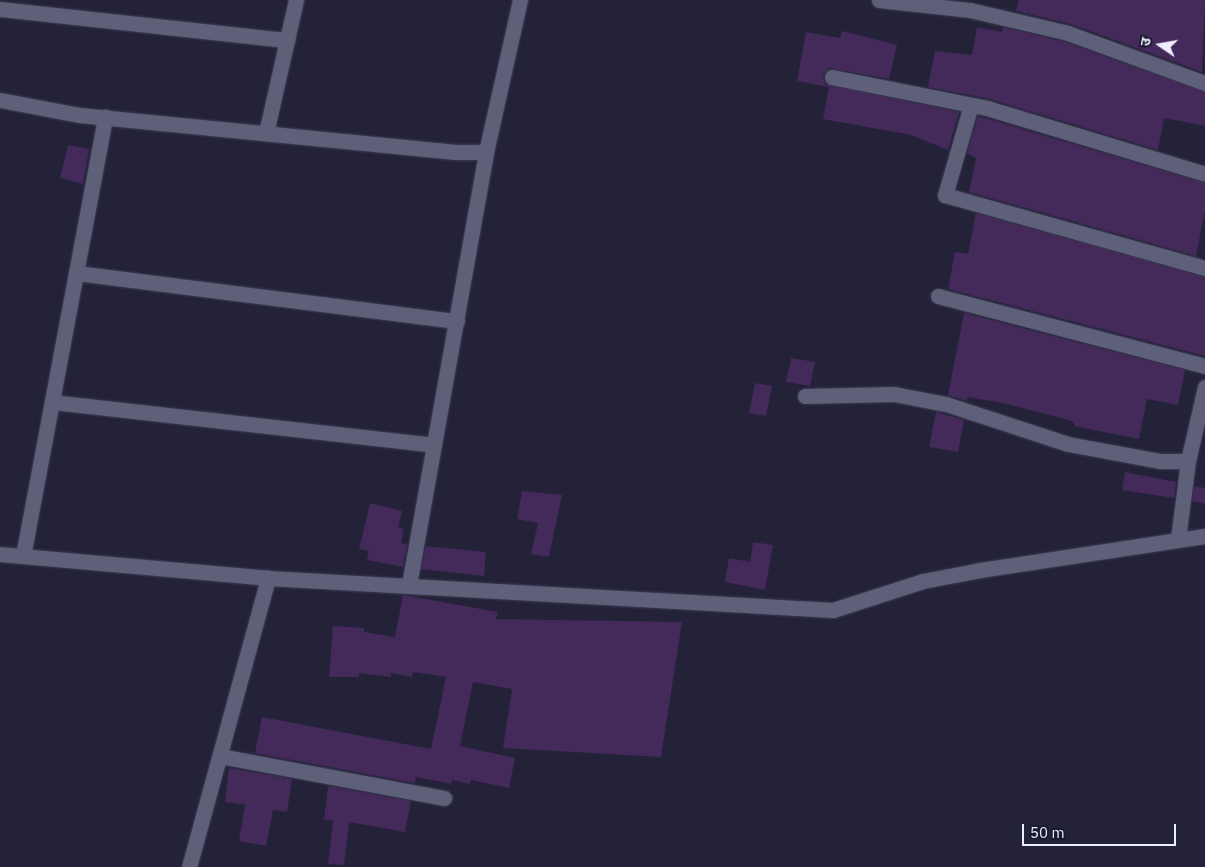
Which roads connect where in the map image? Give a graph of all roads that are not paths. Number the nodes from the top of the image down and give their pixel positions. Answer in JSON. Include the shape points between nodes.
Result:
{"nodes":[{"id":1,"x":296,"y":0,"type":"edge"},
{"id":2,"x":520,"y":0,"type":"edge"},
{"id":3,"x":879,"y":0,"type":"edge"},
{"id":4,"x":0,"y":9,"type":"edge"},
{"id":5,"x":287,"y":40,"type":"junction"},
{"id":6,"x":832,"y":77,"type":"dead end"},
{"id":7,"x":1205,"y":83,"type":"edge"},
{"id":8,"x":0,"y":100,"type":"edge"},
{"id":9,"x":971,"y":105,"type":"junction"},
{"id":10,"x":105,"y":117,"type":"junction"},
{"id":11,"x":266,"y":134,"type":"junction"},
{"id":12,"x":486,"y":152,"type":"junction"},
{"id":13,"x":1205,"y":174,"type":"edge"},
{"id":14,"x":1205,"y":268,"type":"edge"},
{"id":15,"x":76,"y":273,"type":"junction"},
{"id":16,"x":938,"y":296,"type":"dead end"},
{"id":17,"x":457,"y":321,"type":"junction"},
{"id":18,"x":1205,"y":366,"type":"edge"},
{"id":19,"x":1205,"y":387,"type":"edge"},
{"id":20,"x":805,"y":396,"type":"dead end"},
{"id":21,"x":52,"y":402,"type":"junction"},
{"id":22,"x":434,"y":445,"type":"junction"},
{"id":23,"x":1188,"y":461,"type":"junction"},
{"id":24,"x":1205,"y":536,"type":"edge"},
{"id":25,"x":1178,"y":540,"type":"junction"},
{"id":26,"x":0,"y":554,"type":"edge"},
{"id":27,"x":23,"y":556,"type":"junction"},
{"id":28,"x":268,"y":578,"type":"junction"},
{"id":29,"x":409,"y":585,"type":"junction"},
{"id":30,"x":220,"y":756,"type":"junction"},
{"id":31,"x":444,"y":798,"type":"dead end"},
{"id":32,"x":189,"y":867,"type":"edge"}],
"edges":[{"from":1,"to":5,"type":"street"},
{"from":2,"to":12,"type":"street"},
{"from":3,"to":7,"type":"street","via":[[970,10],[1068,33]]},
{"from":4,"to":5,"type":"street"},
{"from":5,"to":11,"type":"street"},
{"from":6,"to":9,"type":"street"},
{"from":8,"to":10,"type":"street"},
{"from":9,"to":13,"type":"street"},
{"from":9,"to":14,"type":"street","via":[[945,195]]},
{"from":10,"to":11,"type":"street"},
{"from":10,"to":15,"type":"street"},
{"from":11,"to":12,"type":"street","via":[[453,152]]},
{"from":12,"to":17,"type":"street"},
{"from":15,"to":17,"type":"street"},
{"from":15,"to":21,"type":"street"},
{"from":16,"to":18,"type":"street"},
{"from":17,"to":22,"type":"street"},
{"from":19,"to":23,"type":"street"},
{"from":20,"to":23,"type":"street","via":[[894,394],[946,404],[1068,444],[1160,462]]},
{"from":21,"to":22,"type":"street"},
{"from":21,"to":27,"type":"street"},
{"from":22,"to":29,"type":"street"},
{"from":23,"to":25,"type":"street"},
{"from":24,"to":25,"type":"street"},
{"from":25,"to":29,"type":"street","via":[[923,581],[833,610]]},
{"from":26,"to":27,"type":"street"},
{"from":27,"to":28,"type":"street"},
{"from":28,"to":29,"type":"street"},
{"from":28,"to":30,"type":"street"},
{"from":30,"to":31,"type":"street"},
{"from":30,"to":32,"type":"street"}]}
